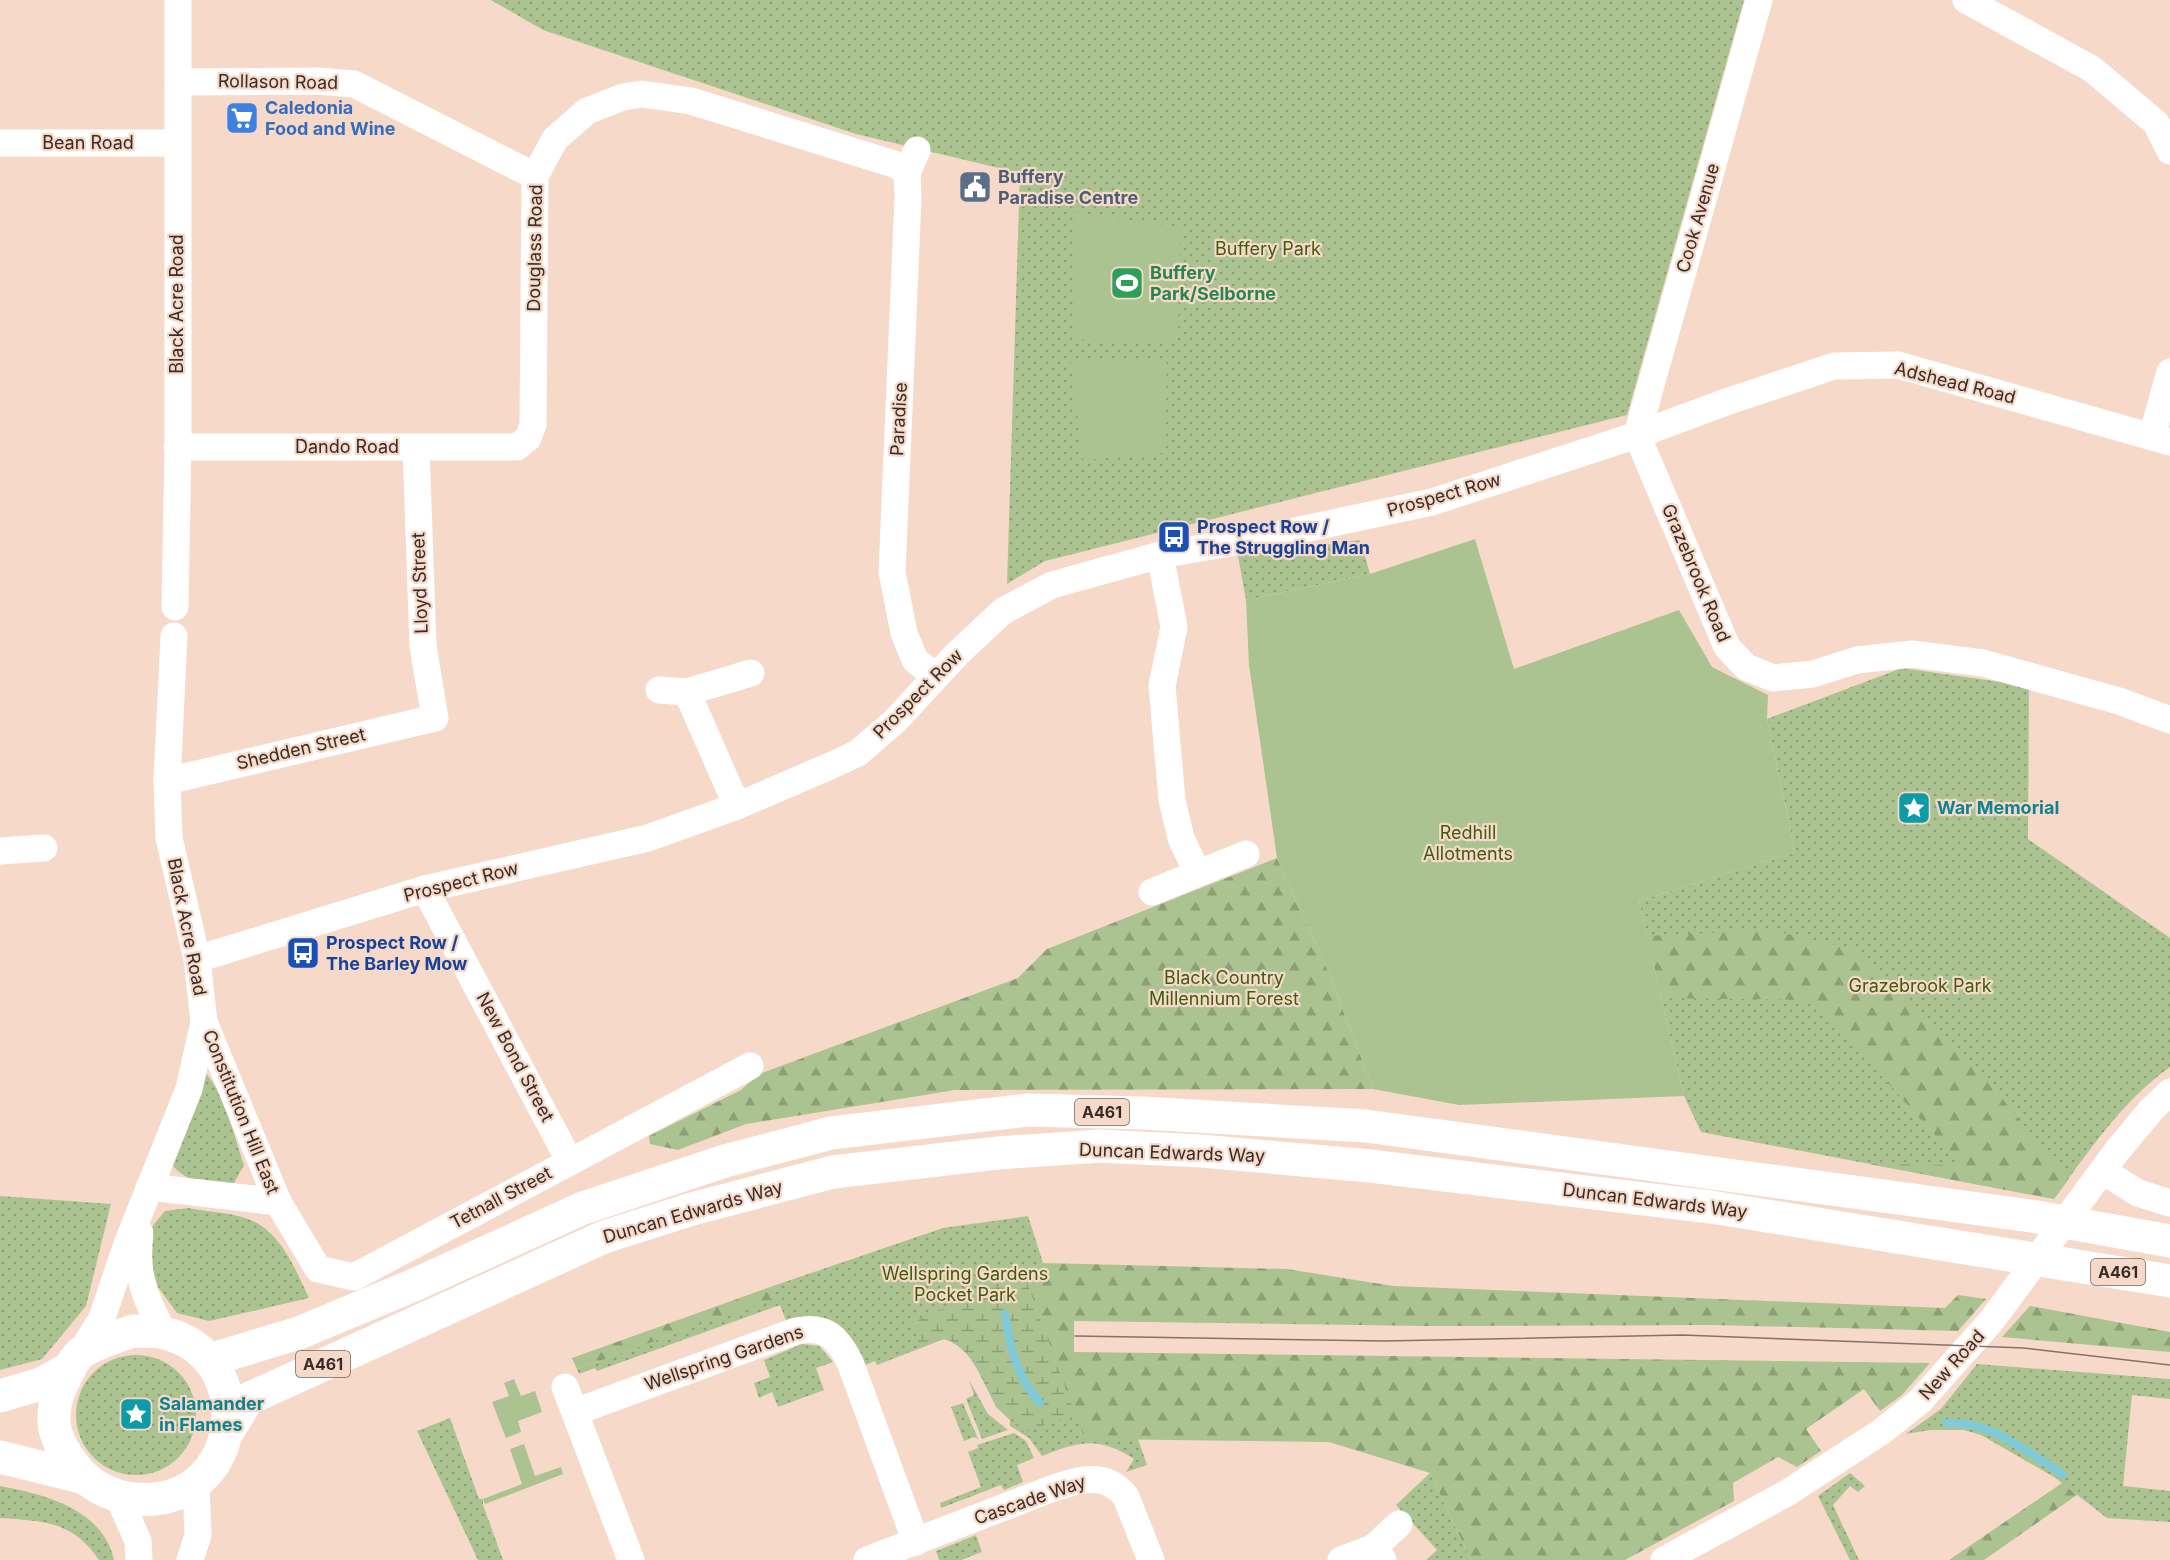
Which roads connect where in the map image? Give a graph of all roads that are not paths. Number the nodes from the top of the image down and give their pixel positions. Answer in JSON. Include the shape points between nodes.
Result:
{"nodes":[{"id":1,"x":178,"y":0,"type":"edge"},
{"id":2,"x":1759,"y":0,"type":"edge"},
{"id":3,"x":1966,"y":0,"type":"edge"},
{"id":4,"x":178,"y":82,"type":"junction"},
{"id":5,"x":0,"y":143,"type":"edge"},
{"id":6,"x":176,"y":143,"type":"junction"},
{"id":7,"x":2170,"y":151,"type":"edge"},
{"id":8,"x":912,"y":161,"type":"joint"},
{"id":9,"x":535,"y":176,"type":"junction"},
{"id":10,"x":2170,"y":372,"type":"edge"},
{"id":11,"x":1637,"y":435,"type":"junction"},
{"id":12,"x":2161,"y":439,"type":"edge"},
{"id":13,"x":177,"y":447,"type":"junction"},
{"id":14,"x":416,"y":447,"type":"junction"},
{"id":15,"x":517,"y":447,"type":"joint"},
{"id":16,"x":1160,"y":555,"type":"junction"},
{"id":17,"x":175,"y":607,"type":"dead end"},
{"id":18,"x":174,"y":636,"type":"dead end"},
{"id":19,"x":751,"y":673,"type":"dead end"},
{"id":20,"x":935,"y":676,"type":"junction"},
{"id":21,"x":659,"y":690,"type":"dead end"},
{"id":22,"x":687,"y":692,"type":"junction"},
{"id":23,"x":435,"y":718,"type":"joint"},
{"id":24,"x":2170,"y":720,"type":"edge"},
{"id":25,"x":167,"y":781,"type":"junction"},
{"id":26,"x":737,"y":806,"type":"junction"},
{"id":27,"x":44,"y":848,"type":"dead end"},
{"id":28,"x":0,"y":851,"type":"edge"},
{"id":29,"x":1246,"y":854,"type":"dead end"},
{"id":30,"x":1197,"y":872,"type":"junction"},
{"id":31,"x":425,"y":889,"type":"junction"},
{"id":32,"x":1152,"y":892,"type":"dead end"},
{"id":33,"x":197,"y":959,"type":"junction"},
{"id":34,"x":204,"y":1022,"type":"junction"},
{"id":35,"x":750,"y":1066,"type":"dead end"},
{"id":36,"x":2170,"y":1092,"type":"edge"},
{"id":37,"x":570,"y":1162,"type":"junction"},
{"id":38,"x":2103,"y":1171,"type":"junction"},
{"id":39,"x":146,"y":1198,"type":"junction"},
{"id":40,"x":278,"y":1202,"type":"junction"},
{"id":41,"x":2170,"y":1203,"type":"edge"},
{"id":42,"x":2170,"y":1241,"type":"edge"},
{"id":43,"x":2170,"y":1281,"type":"edge"},
{"id":44,"x":164,"y":1333,"type":"junction"},
{"id":45,"x":209,"y":1360,"type":"junction"},
{"id":46,"x":75,"y":1361,"type":"junction"},
{"id":47,"x":0,"y":1396,"type":"edge"},
{"id":48,"x":229,"y":1430,"type":"junction"},
{"id":49,"x":0,"y":1457,"type":"edge"},
{"id":50,"x":85,"y":1478,"type":"junction"},
{"id":51,"x":196,"y":1483,"type":"junction"},
{"id":52,"x":119,"y":1498,"type":"junction"},
{"id":53,"x":1399,"y":1524,"type":"dead end"},
{"id":54,"x":909,"y":1550,"type":"edge"},
{"id":55,"x":1378,"y":1554,"type":"edge"},
{"id":56,"x":139,"y":1560,"type":"edge"},
{"id":57,"x":190,"y":1560,"type":"edge"},
{"id":58,"x":631,"y":1560,"type":"edge"},
{"id":59,"x":867,"y":1560,"type":"edge"},
{"id":60,"x":1151,"y":1560,"type":"edge"},
{"id":61,"x":1341,"y":1560,"type":"edge"},
{"id":62,"x":1664,"y":1560,"type":"edge"}],
"edges":[{"from":1,"to":4,"type":"street","name":"Black Acre Road"},
{"from":2,"to":11,"type":"street","name":"Cook Avenue"},
{"from":3,"to":7,"type":"street","via":[[2092,69],[2156,123]]},
{"from":4,"to":6,"type":"street","name":"Black Acre Road"},
{"from":4,"to":9,"type":"street","name":"Rollason Road","via":[[354,84]]},
{"from":5,"to":6,"type":"street","name":"Bean Road"},
{"from":6,"to":13,"type":"street","name":"Black Acre Road"},
{"from":8,"to":9,"type":"street","name":"Douglass Road","via":[[897,165],[692,101],[642,94],[604,103],[570,124],[555,139]]},
{"from":8,"to":20,"type":"street","name":"Paradise","via":[[892,572],[904,633],[915,660]]},
{"from":9,"to":15,"type":"street","name":"Douglass Road","via":[[533,425],[528,438]]},
{"from":10,"to":12,"type":"street"},
{"from":11,"to":12,"type":"street","name":"Adshead Road","via":[[1834,366],[1898,365]]},
{"from":11,"to":16,"type":"street","name":"Prospect Row","via":[[1432,502]]},
{"from":11,"to":24,"type":"street","name":"Grazebrook Road","via":[[1727,647],[1746,667],[1773,678],[1813,674],[1857,660],[1922,655],[1983,663],[2119,701]]},
{"from":13,"to":14,"type":"street","name":"Dando Road"},
{"from":13,"to":17,"type":"street","name":"Black Acre Road"},
{"from":14,"to":15,"type":"street","name":"Dando Road"},
{"from":14,"to":23,"type":"street","name":"Lloyd Street","via":[[423,646]]},
{"from":16,"to":20,"type":"street","name":"Prospect Row","via":[[1052,585],[1003,611]]},
{"from":16,"to":30,"type":"street","via":[[1174,627],[1162,686],[1172,800],[1181,838]]},
{"from":18,"to":25,"type":"street","name":"Black Acre Road"},
{"from":19,"to":22,"type":"street"},
{"from":20,"to":26,"type":"street","name":"Prospect Row","via":[[895,721],[858,753]]},
{"from":21,"to":22,"type":"street"},
{"from":22,"to":26,"type":"street"},
{"from":23,"to":25,"type":"street","name":"Shedden Street"},
{"from":25,"to":33,"type":"street","name":"Black Acre Road","via":[[169,838]]},
{"from":26,"to":31,"type":"street","name":"Prospect Row","via":[[648,838]]},
{"from":27,"to":28,"type":"street"},
{"from":29,"to":30,"type":"street"},
{"from":30,"to":32,"type":"street"},
{"from":31,"to":33,"type":"street","name":"Prospect Row"},
{"from":31,"to":37,"type":"street","name":"New Bond Street"},
{"from":33,"to":34,"type":"street","name":"Black Acre Road"},
{"from":34,"to":39,"type":"street","name":"Black Acre Road","via":[[189,1089]]},
{"from":34,"to":40,"type":"street","name":"Constitution Hill East"},
{"from":35,"to":37,"type":"street","name":"Tetnall Street"},
{"from":36,"to":38,"type":"street","name":"New Road"},
{"from":37,"to":40,"type":"street","name":"Tetnall Street","via":[[354,1276],[318,1269]]},
{"from":38,"to":41,"type":"street","via":[[2138,1193]]},
{"from":38,"to":62,"type":"street","name":"New Road","via":[[1992,1320],[1912,1408],[1820,1473]]},
{"from":39,"to":40,"type":"street"},
{"from":39,"to":44,"type":"street","name":"Black Acre Road","via":[[137,1257],[144,1295]]},
{"from":39,"to":46,"type":"street","name":"Black Acre Road","via":[[102,1318]]},
{"from":42,"to":45,"type":"highway","name":"Duncan Edwards Way","number":"A461","via":[[2031,1216],[1366,1126],[1028,1110],[831,1133],[725,1161],[583,1208],[299,1333]]},
{"from":43,"to":48,"type":"highway","name":"Duncan Edwards Way","number":"A461","via":[[1711,1208],[1370,1166],[1100,1146],[998,1153],[833,1172],[604,1237],[248,1399]]},
{"from":44,"to":45,"type":"highway","number":"A461","via":[[192,1344]]},
{"from":44,"to":46,"type":"highway","number":"A461","via":[[133,1331],[99,1343]]},
{"from":45,"to":48,"type":"highway","number":"A461","via":[[228,1397]]},
{"from":46,"to":47,"type":"highway","number":"A461","via":[[41,1384]]},
{"from":46,"to":50,"type":"highway","number":"A461","via":[[54,1399],[54,1426],[65,1455]]},
{"from":48,"to":51,"type":"highway","number":"A461","via":[[222,1453]]},
{"from":49,"to":50,"type":"highway","number":"A461"},
{"from":50,"to":52,"type":"highway","number":"A461"},
{"from":51,"to":52,"type":"highway","number":"A461","via":[[156,1501]]},
{"from":51,"to":57,"type":"street","via":[[198,1535]]},
{"from":52,"to":56,"type":"street","via":[[138,1541]]},
{"from":53,"to":55,"type":"street"},
{"from":54,"to":58,"type":"street","name":"Wellspring Gardens","via":[[850,1362],[829,1334],[812,1328],[570,1399]]},
{"from":54,"to":59,"type":"street","name":"Cascade Way"},
{"from":54,"to":60,"type":"street","name":"Cascade Way","via":[[1051,1489],[1095,1478],[1119,1488],[1126,1497]]},
{"from":55,"to":61,"type":"street"}]}
